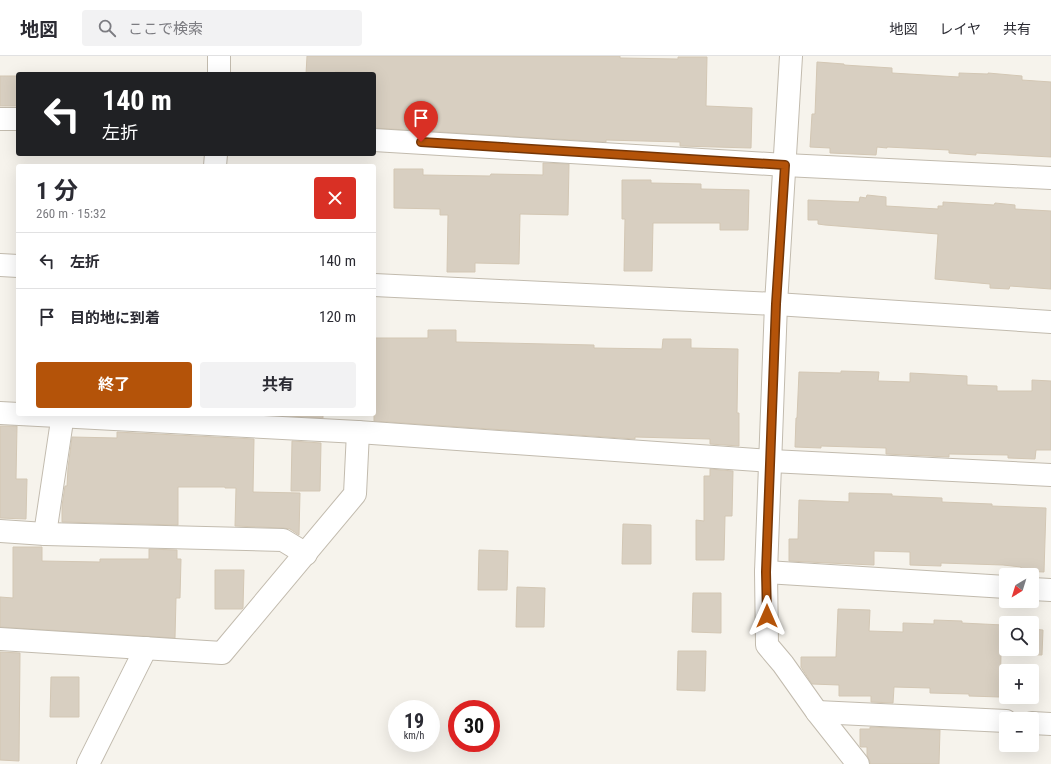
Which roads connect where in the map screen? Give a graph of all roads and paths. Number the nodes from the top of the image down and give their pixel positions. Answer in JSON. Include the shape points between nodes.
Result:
{"nodes":[{"id":1,"x":219,"y":56,"type":"edge"},
{"id":2,"x":791,"y":56,"type":"edge"},
{"id":3,"x":218,"y":72,"type":"edge"},
{"id":4,"x":0,"y":118,"type":"edge"},
{"id":5,"x":16,"y":120,"type":"edge"},
{"id":6,"x":376,"y":140,"type":"edge"},
{"id":7,"x":785,"y":165,"type":"junction"},
{"id":8,"x":1051,"y":178,"type":"edge"},
{"id":9,"x":0,"y":265,"type":"edge"},
{"id":10,"x":16,"y":266,"type":"edge"},
{"id":11,"x":376,"y":285,"type":"edge"},
{"id":12,"x":776,"y":304,"type":"junction"},
{"id":13,"x":1051,"y":322,"type":"edge"},
{"id":14,"x":0,"y":413,"type":"edge"},
{"id":15,"x":16,"y":414,"type":"edge"},
{"id":16,"x":63,"y":416,"type":"edge"},
{"id":17,"x":358,"y":432,"type":"junction"},
{"id":18,"x":771,"y":461,"type":"junction"},
{"id":19,"x":1051,"y":475,"type":"edge"},
{"id":20,"x":0,"y":531,"type":"edge"},
{"id":21,"x":45,"y":534,"type":"junction"},
{"id":22,"x":306,"y":554,"type":"junction"},
{"id":23,"x":766,"y":572,"type":"junction"},
{"id":24,"x":999,"y":587,"type":"edge"},
{"id":25,"x":1039,"y":589,"type":"edge"},
{"id":26,"x":1051,"y":590,"type":"edge"},
{"id":27,"x":0,"y":639,"type":"edge"},
{"id":28,"x":146,"y":648,"type":"junction"},
{"id":29,"x":817,"y":712,"type":"junction"},
{"id":30,"x":999,"y":721,"type":"edge"},
{"id":31,"x":1039,"y":723,"type":"edge"},
{"id":32,"x":1051,"y":724,"type":"edge"},
{"id":33,"x":88,"y":764,"type":"edge"},
{"id":34,"x":858,"y":764,"type":"edge"}],
"edges":[{"from":1,"to":3,"type":"street"},
{"from":2,"to":7,"type":"street"},
{"from":4,"to":5,"type":"street"},
{"from":6,"to":7,"type":"street"},
{"from":7,"to":8,"type":"street"},
{"from":7,"to":12,"type":"street"},
{"from":9,"to":10,"type":"street"},
{"from":11,"to":12,"type":"street"},
{"from":12,"to":13,"type":"street"},
{"from":12,"to":18,"type":"street"},
{"from":14,"to":15,"type":"street"},
{"from":16,"to":17,"type":"street"},
{"from":16,"to":21,"type":"street"},
{"from":17,"to":18,"type":"street"},
{"from":17,"to":22,"type":"street","via":[[355,494]]},
{"from":18,"to":19,"type":"street"},
{"from":18,"to":23,"type":"street"},
{"from":20,"to":21,"type":"street"},
{"from":21,"to":22,"type":"street","via":[[282,540]]},
{"from":22,"to":28,"type":"street","via":[[222,653]]},
{"from":23,"to":24,"type":"street"},
{"from":23,"to":29,"type":"street","via":[[767,646]]},
{"from":25,"to":26,"type":"street"},
{"from":27,"to":28,"type":"street"},
{"from":28,"to":33,"type":"street"},
{"from":29,"to":30,"type":"street"},
{"from":29,"to":34,"type":"street"},
{"from":31,"to":32,"type":"street"}]}
